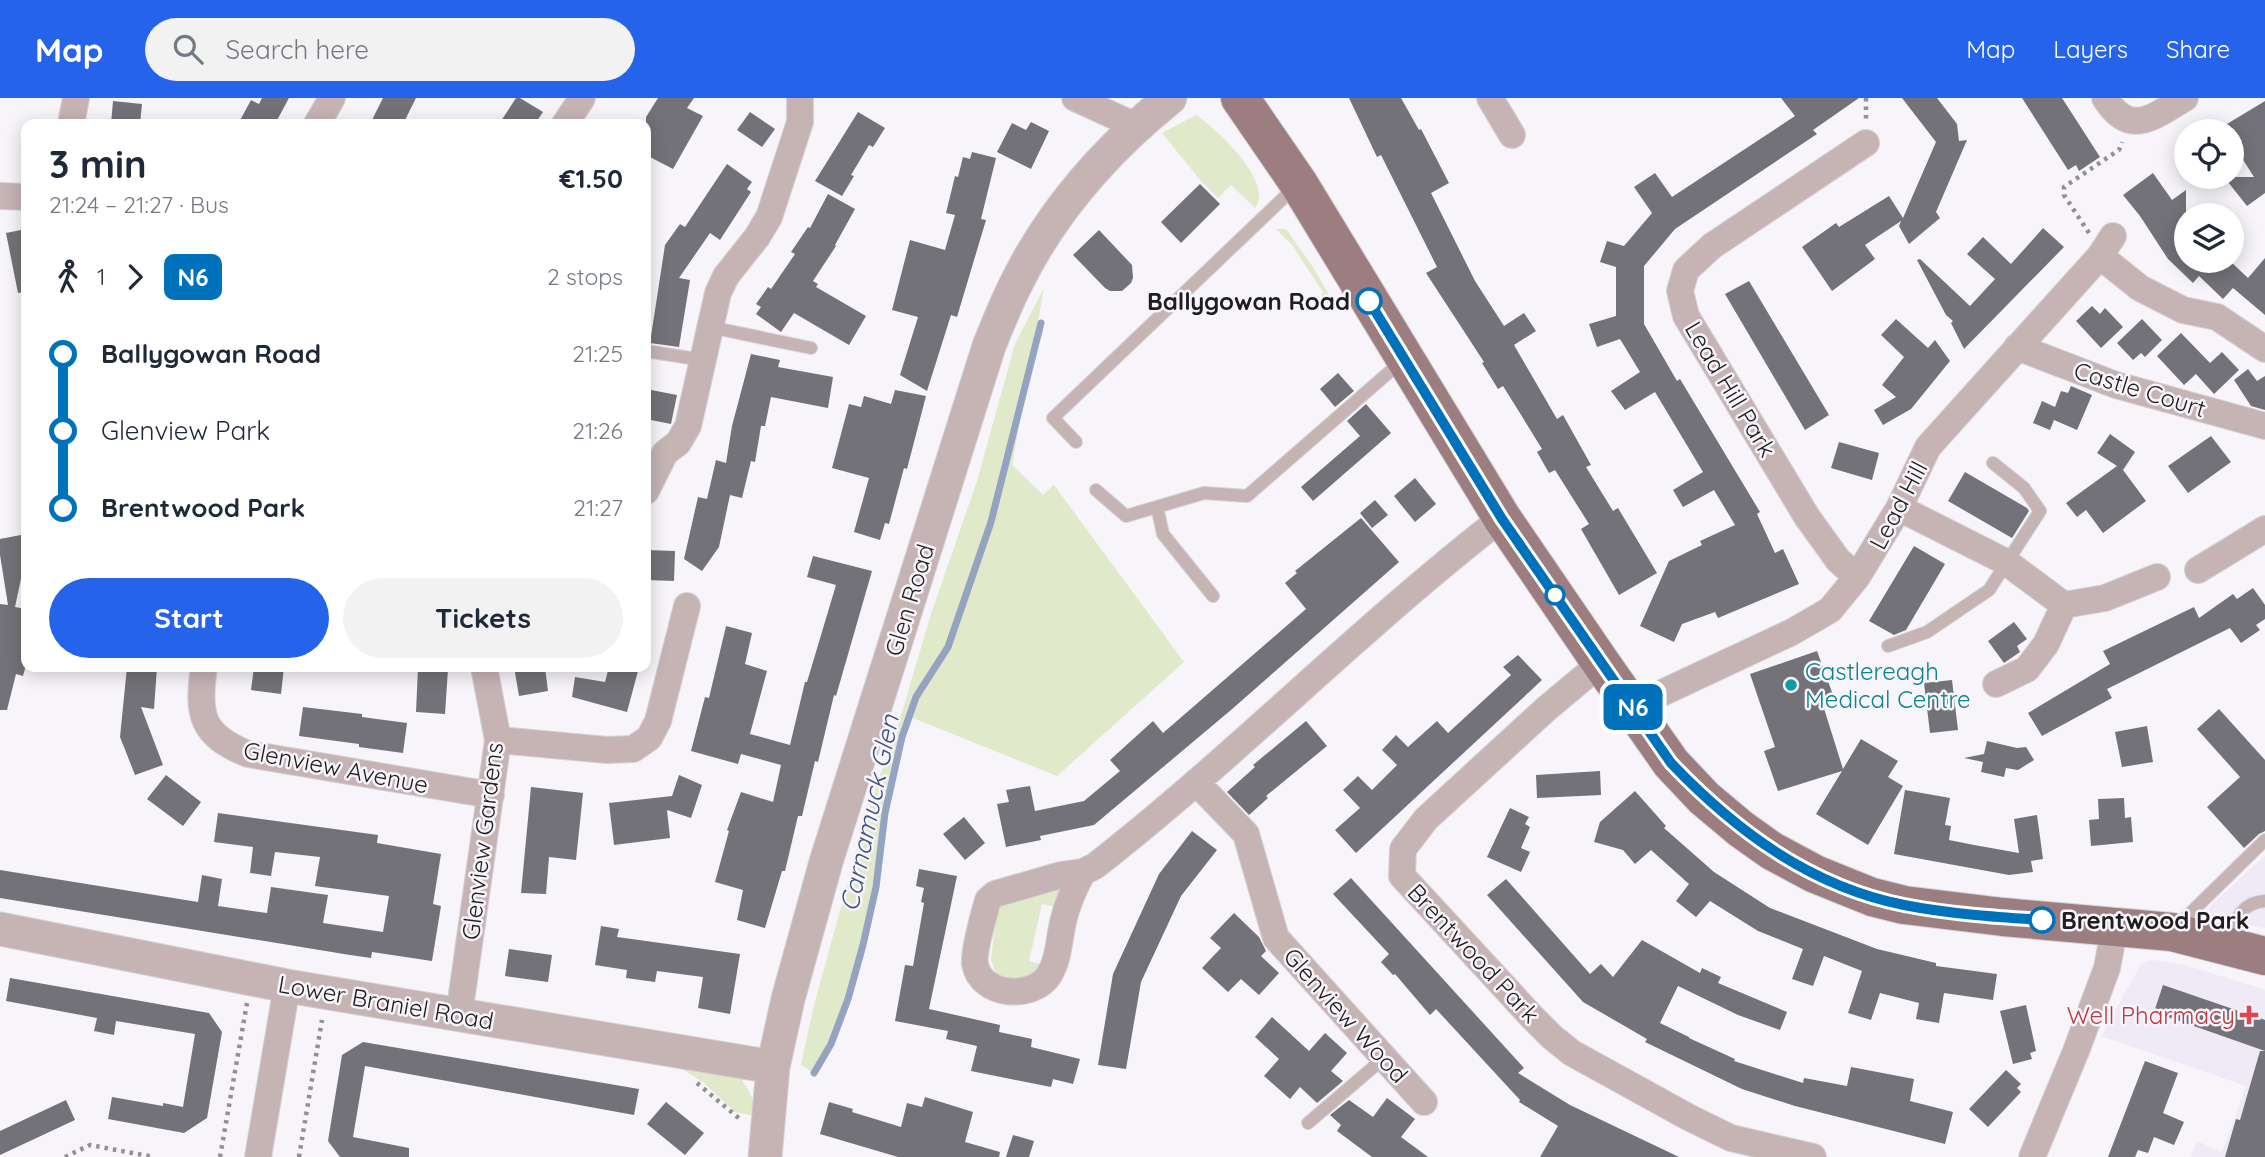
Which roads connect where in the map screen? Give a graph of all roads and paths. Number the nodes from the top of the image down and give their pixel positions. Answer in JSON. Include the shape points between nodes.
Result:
{"nodes":[{"id":1,"x":76,"y":98,"type":"edge"},
{"id":2,"x":332,"y":98,"type":"edge"},
{"id":3,"x":582,"y":98,"type":"edge"},
{"id":4,"x":800,"y":98,"type":"edge"},
{"id":5,"x":1075,"y":98,"type":"edge"},
{"id":6,"x":1170,"y":98,"type":"edge"},
{"id":7,"x":1240,"y":98,"type":"edge"},
{"id":8,"x":1490,"y":98,"type":"edge"},
{"id":9,"x":2105,"y":98,"type":"edge"},
{"id":10,"x":2185,"y":98,"type":"edge"},
{"id":11,"x":73,"y":119,"type":"edge"},
{"id":12,"x":320,"y":119,"type":"edge"},
{"id":13,"x":568,"y":119,"type":"edge"},
{"id":14,"x":2131,"y":122,"type":"junction"},
{"id":15,"x":1136,"y":126,"type":"junction"},
{"id":16,"x":1512,"y":135,"type":"dead end"},
{"id":17,"x":1866,"y":143,"type":"dead end"},
{"id":18,"x":1299,"y":184,"type":"junction"},
{"id":19,"x":0,"y":196,"type":"edge"},
{"id":20,"x":21,"y":197,"type":"edge"},
{"id":21,"x":2106,"y":246,"type":"junction"},
{"id":22,"x":710,"y":327,"type":"junction"},
{"id":23,"x":2017,"y":347,"type":"junction"},
{"id":24,"x":811,"y":348,"type":"dead end"},
{"id":25,"x":2265,"y":349,"type":"edge"},
{"id":26,"x":651,"y":352,"type":"edge"},
{"id":27,"x":1404,"y":359,"type":"junction"},
{"id":28,"x":703,"y":360,"type":"junction"},
{"id":29,"x":2265,"y":426,"type":"edge"},
{"id":30,"x":1076,"y":442,"type":"dead end"},
{"id":31,"x":1993,"y":463,"type":"dead end"},
{"id":32,"x":651,"y":481,"type":"edge"},
{"id":33,"x":1096,"y":490,"type":"dead end"},
{"id":34,"x":1157,"y":507,"type":"junction"},
{"id":35,"x":1899,"y":508,"type":"junction"},
{"id":36,"x":1502,"y":519,"type":"junction"},
{"id":37,"x":2265,"y":529,"type":"edge"},
{"id":38,"x":2006,"y":562,"type":"junction"},
{"id":39,"x":2198,"y":570,"type":"dead end"},
{"id":40,"x":1857,"y":577,"type":"junction"},
{"id":41,"x":2157,"y":577,"type":"dead end"},
{"id":42,"x":1213,"y":596,"type":"dead end"},
{"id":43,"x":2064,"y":605,"type":"junction"},
{"id":44,"x":687,"y":606,"type":"dead end"},
{"id":45,"x":1888,"y":646,"type":"dead end"},
{"id":46,"x":1601,"y":663,"type":"junction"},
{"id":47,"x":203,"y":672,"type":"edge"},
{"id":48,"x":485,"y":672,"type":"edge"},
{"id":49,"x":1996,"y":684,"type":"dead end"},
{"id":50,"x":1632,"y":707,"type":"junction"},
{"id":51,"x":498,"y":740,"type":"junction"},
{"id":52,"x":1196,"y":782,"type":"junction"},
{"id":53,"x":491,"y":795,"type":"junction"},
{"id":54,"x":2265,"y":840,"type":"edge"},
{"id":55,"x":1083,"y":872,"type":"junction"},
{"id":56,"x":2265,"y":901,"type":"edge"},
{"id":57,"x":2115,"y":925,"type":"junction"},
{"id":58,"x":0,"y":929,"type":"edge"},
{"id":59,"x":2172,"y":932,"type":"junction"},
{"id":60,"x":2226,"y":945,"type":"junction"},
{"id":61,"x":2265,"y":956,"type":"edge"},
{"id":62,"x":251,"y":980,"type":"junction"},
{"id":63,"x":287,"y":986,"type":"junction"},
{"id":64,"x":327,"y":993,"type":"junction"},
{"id":65,"x":459,"y":1015,"type":"junction"},
{"id":66,"x":668,"y":1049,"type":"junction"},
{"id":67,"x":1384,"y":1058,"type":"junction"},
{"id":68,"x":773,"y":1068,"type":"junction"},
{"id":69,"x":1424,"y":1102,"type":"dead end"},
{"id":70,"x":743,"y":1121,"type":"dead end"},
{"id":71,"x":1308,"y":1124,"type":"dead end"},
{"id":72,"x":84,"y":1148,"type":"junction"},
{"id":73,"x":65,"y":1157,"type":"edge"},
{"id":74,"x":88,"y":1157,"type":"edge"},
{"id":75,"x":154,"y":1157,"type":"edge"},
{"id":76,"x":220,"y":1157,"type":"edge"},
{"id":77,"x":258,"y":1157,"type":"edge"},
{"id":78,"x":299,"y":1157,"type":"edge"},
{"id":79,"x":765,"y":1157,"type":"edge"},
{"id":80,"x":1813,"y":1157,"type":"edge"},
{"id":81,"x":2032,"y":1157,"type":"edge"}],
"edges":[{"from":1,"to":11,"type":"street"},
{"from":2,"to":12,"type":"street"},
{"from":3,"to":13,"type":"street"},
{"from":4,"to":22,"type":"street","via":[[800,122],[769,217],[726,276]]},
{"from":5,"to":15,"type":"street"},
{"from":6,"to":15,"type":"street","name":"Glen Road"},
{"from":7,"to":18,"type":"main road"},
{"from":8,"to":16,"type":"street"},
{"from":9,"to":14,"type":"street","via":[[2114,112]]},
{"from":10,"to":14,"type":"street","via":[[2149,120]]},
{"from":14,"to":21,"type":"path","via":[[2119,150],[2064,187],[2064,195],[2091,236]]},
{"from":15,"to":68,"type":"street","name":"Glen Road","via":[[1051,223],[1017,281],[989,346],[826,862]]},
{"from":17,"to":40,"type":"street","name":"Lead Hill Park","via":[[1712,246],[1686,270],[1680,291],[1686,316],[1807,517],[1838,560]]},
{"from":18,"to":27,"type":"main road"},
{"from":18,"to":30,"type":"lane","via":[[1053,418]]},
{"from":19,"to":20,"type":"street"},
{"from":21,"to":23,"type":"street","name":"Lead Hill"},
{"from":21,"to":25,"type":"street","via":[[2140,288],[2183,310],[2217,317]]},
{"from":22,"to":24,"type":"lane"},
{"from":22,"to":28,"type":"street"},
{"from":23,"to":29,"type":"street","name":"Castle Court","via":[[2116,385]]},
{"from":23,"to":35,"type":"street","name":"Lead Hill","via":[[1928,447]]},
{"from":26,"to":28,"type":"lane"},
{"from":27,"to":34,"type":"lane","via":[[1247,496],[1204,493]]},
{"from":27,"to":36,"type":"main road"},
{"from":28,"to":32,"type":"street","via":[[688,426],[665,453]]},
{"from":31,"to":38,"type":"lane","via":[[2024,488],[2040,511]]},
{"from":33,"to":34,"type":"lane","via":[[1126,516]]},
{"from":34,"to":42,"type":"lane","via":[[1163,534]]},
{"from":35,"to":38,"type":"street"},
{"from":35,"to":40,"type":"street","name":"Lead Hill"},
{"from":36,"to":46,"type":"main road"},
{"from":36,"to":52,"type":"street"},
{"from":37,"to":39,"type":"street"},
{"from":38,"to":43,"type":"street"},
{"from":38,"to":45,"type":"lane","via":[[1989,590],[1927,632]]},
{"from":40,"to":50,"type":"street","name":"Lead Hill","via":[[1830,610],[1792,632]]},
{"from":41,"to":43,"type":"street","via":[[2105,598]]},
{"from":43,"to":49,"type":"street","via":[[2028,669]]},
{"from":44,"to":51,"type":"street","via":[[658,721],[649,738],[633,748],[607,750]]},
{"from":46,"to":50,"type":"main road"},
{"from":46,"to":80,"type":"street","name":"Brentwood Park","via":[[1426,820],[1403,849],[1402,876],[1532,1017],[1572,1053],[1731,1138]]},
{"from":47,"to":53,"type":"street","name":"Glenview Avenue","via":[[202,708],[208,729],[224,744],[248,754]]},
{"from":48,"to":51,"type":"street","name":"Glenview Gardens"},
{"from":50,"to":57,"type":"main road","via":[[1671,763],[1704,798],[1762,844],[1815,874],[1904,905]]},
{"from":51,"to":53,"type":"street","name":"Glenview Gardens"},
{"from":52,"to":55,"type":"street"},
{"from":52,"to":67,"type":"street","name":"Glenview Wood","via":[[1246,834],[1276,938]]},
{"from":53,"to":65,"type":"street","name":"Glenview Gardens"},
{"from":54,"to":59,"type":"lane"},
{"from":55,"to":55,"type":"street","via":[[1005,891],[988,900],[975,963],[988,984],[1019,992],[1035,988],[1049,975],[1072,891]]},
{"from":56,"to":60,"type":"lane","via":[[2245,907]]},
{"from":57,"to":59,"type":"main road"},
{"from":57,"to":81,"type":"street","via":[[2107,968]]},
{"from":58,"to":62,"type":"street","name":"Lower Braniel Road"},
{"from":59,"to":60,"type":"main road"},
{"from":60,"to":61,"type":"main road"},
{"from":62,"to":63,"type":"street","name":"Lower Braniel Road"},
{"from":62,"to":76,"type":"path"},
{"from":63,"to":64,"type":"street","name":"Lower Braniel Road"},
{"from":63,"to":77,"type":"street"},
{"from":64,"to":65,"type":"street","name":"Lower Braniel Road"},
{"from":64,"to":78,"type":"path"},
{"from":65,"to":66,"type":"street","name":"Lower Braniel Road"},
{"from":66,"to":68,"type":"street","name":"Lower Braniel Road"},
{"from":66,"to":70,"type":"path","via":[[675,1067]]},
{"from":67,"to":69,"type":"street","name":"Glenview Wood"},
{"from":67,"to":71,"type":"lane"},
{"from":68,"to":79,"type":"street","name":"Glen Road"},
{"from":72,"to":73,"type":"path"},
{"from":72,"to":74,"type":"path"},
{"from":72,"to":75,"type":"path","via":[[90,1145]]}]}
